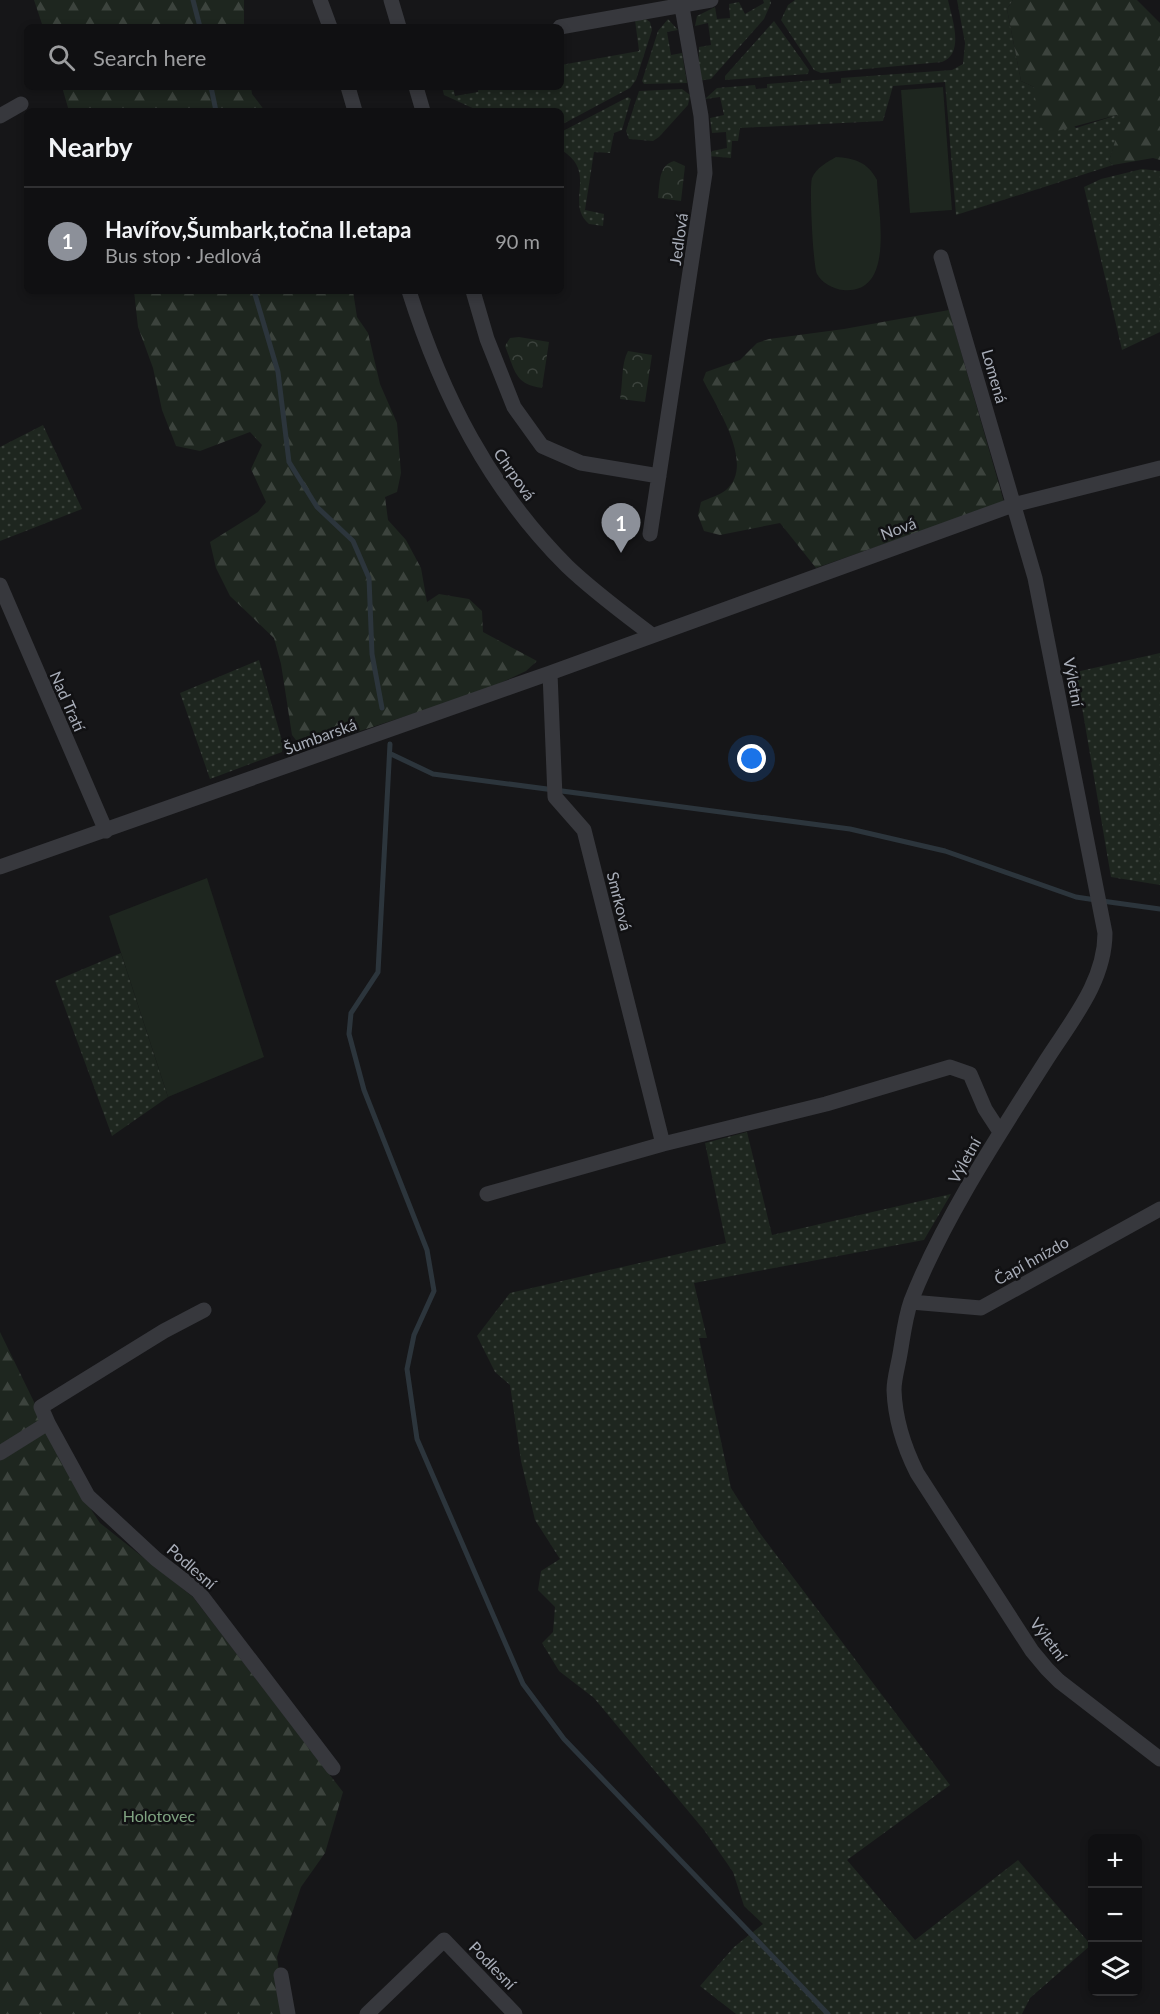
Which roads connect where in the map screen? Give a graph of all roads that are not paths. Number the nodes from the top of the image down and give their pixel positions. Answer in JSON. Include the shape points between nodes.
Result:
{"nodes":[{"id":1,"x":320,"y":0,"type":"edge"},
{"id":2,"x":391,"y":0,"type":"edge"},
{"id":3,"x":711,"y":0,"type":"edge"},
{"id":4,"x":682,"y":7,"type":"junction"},
{"id":5,"x":329,"y":24,"type":"edge"},
{"id":6,"x":398,"y":24,"type":"edge"},
{"id":7,"x":564,"y":26,"type":"edge"},
{"id":8,"x":349,"y":90,"type":"edge"},
{"id":9,"x":417,"y":90,"type":"edge"},
{"id":10,"x":21,"y":104,"type":"dead end"},
{"id":11,"x":354,"y":108,"type":"edge"},
{"id":12,"x":422,"y":108,"type":"edge"},
{"id":13,"x":0,"y":116,"type":"edge"},
{"id":14,"x":941,"y":257,"type":"dead end"},
{"id":15,"x":410,"y":294,"type":"edge"},
{"id":16,"x":474,"y":294,"type":"edge"},
{"id":17,"x":1160,"y":468,"type":"edge"},
{"id":18,"x":659,"y":476,"type":"junction"},
{"id":19,"x":1013,"y":505,"type":"junction"},
{"id":20,"x":650,"y":534,"type":"dead end"},
{"id":21,"x":0,"y":585,"type":"edge"},
{"id":22,"x":652,"y":635,"type":"junction"},
{"id":23,"x":550,"y":673,"type":"junction"},
{"id":24,"x":106,"y":831,"type":"junction"},
{"id":25,"x":0,"y":867,"type":"edge"},
{"id":26,"x":1000,"y":1132,"type":"junction"},
{"id":27,"x":663,"y":1144,"type":"junction"},
{"id":28,"x":487,"y":1194,"type":"dead end"},
{"id":29,"x":1160,"y":1209,"type":"edge"},
{"id":30,"x":911,"y":1302,"type":"junction"},
{"id":31,"x":204,"y":1310,"type":"dead end"},
{"id":32,"x":48,"y":1423,"type":"junction"},
{"id":33,"x":0,"y":1453,"type":"edge"},
{"id":34,"x":1160,"y":1759,"type":"edge"},
{"id":35,"x":333,"y":1768,"type":"dead end"},
{"id":36,"x":281,"y":1975,"type":"dead end"},
{"id":37,"x":288,"y":2014,"type":"edge"},
{"id":38,"x":367,"y":2014,"type":"edge"},
{"id":39,"x":515,"y":2014,"type":"edge"}],
"edges":[{"from":1,"to":5,"type":"street"},
{"from":2,"to":6,"type":"street"},
{"from":3,"to":4,"type":"street"},
{"from":4,"to":7,"type":"street"},
{"from":4,"to":18,"type":"street","name":"Jedlová","via":[[701,116],[705,173]]},
{"from":8,"to":11,"type":"street"},
{"from":9,"to":12,"type":"street"},
{"from":10,"to":13,"type":"street"},
{"from":14,"to":19,"type":"street","name":"Lomená"},
{"from":15,"to":22,"type":"street","name":"Chrpová","via":[[426,343],[463,427],[506,496],[568,567]]},
{"from":16,"to":18,"type":"street","via":[[514,407],[542,446],[581,463]]},
{"from":17,"to":19,"type":"street","name":"Nová"},
{"from":18,"to":20,"type":"street","name":"Jedlová"},
{"from":19,"to":22,"type":"street","name":"Nová"},
{"from":19,"to":26,"type":"street","name":"Výletní","via":[[1035,578],[1105,933],[1105,953],[1084,1000]]},
{"from":21,"to":24,"type":"street","name":"Nad Tratí"},
{"from":22,"to":23,"type":"street","name":"Šumbarská"},
{"from":23,"to":24,"type":"street","name":"Šumbarská"},
{"from":23,"to":27,"type":"street","name":"Smrková","via":[[555,798],[584,830]]},
{"from":24,"to":25,"type":"street","name":"Šumbarská"},
{"from":26,"to":27,"type":"street","via":[[970,1074],[950,1067],[826,1104]]},
{"from":26,"to":30,"type":"street","name":"Výletní"},
{"from":27,"to":28,"type":"street"},
{"from":29,"to":30,"type":"street","name":"Čapí hnízdo","via":[[981,1308]]},
{"from":30,"to":34,"type":"street","name":"Výletní","via":[[894,1389],[905,1449],[917,1473],[1047,1669]]},
{"from":31,"to":32,"type":"street","via":[[41,1407]]},
{"from":32,"to":33,"type":"street"},
{"from":32,"to":35,"type":"street","name":"Podlesní","via":[[88,1496],[156,1559],[198,1591]]},
{"from":36,"to":37,"type":"street"},
{"from":38,"to":39,"type":"street","name":"Podlesní","via":[[444,1940]]}]}
